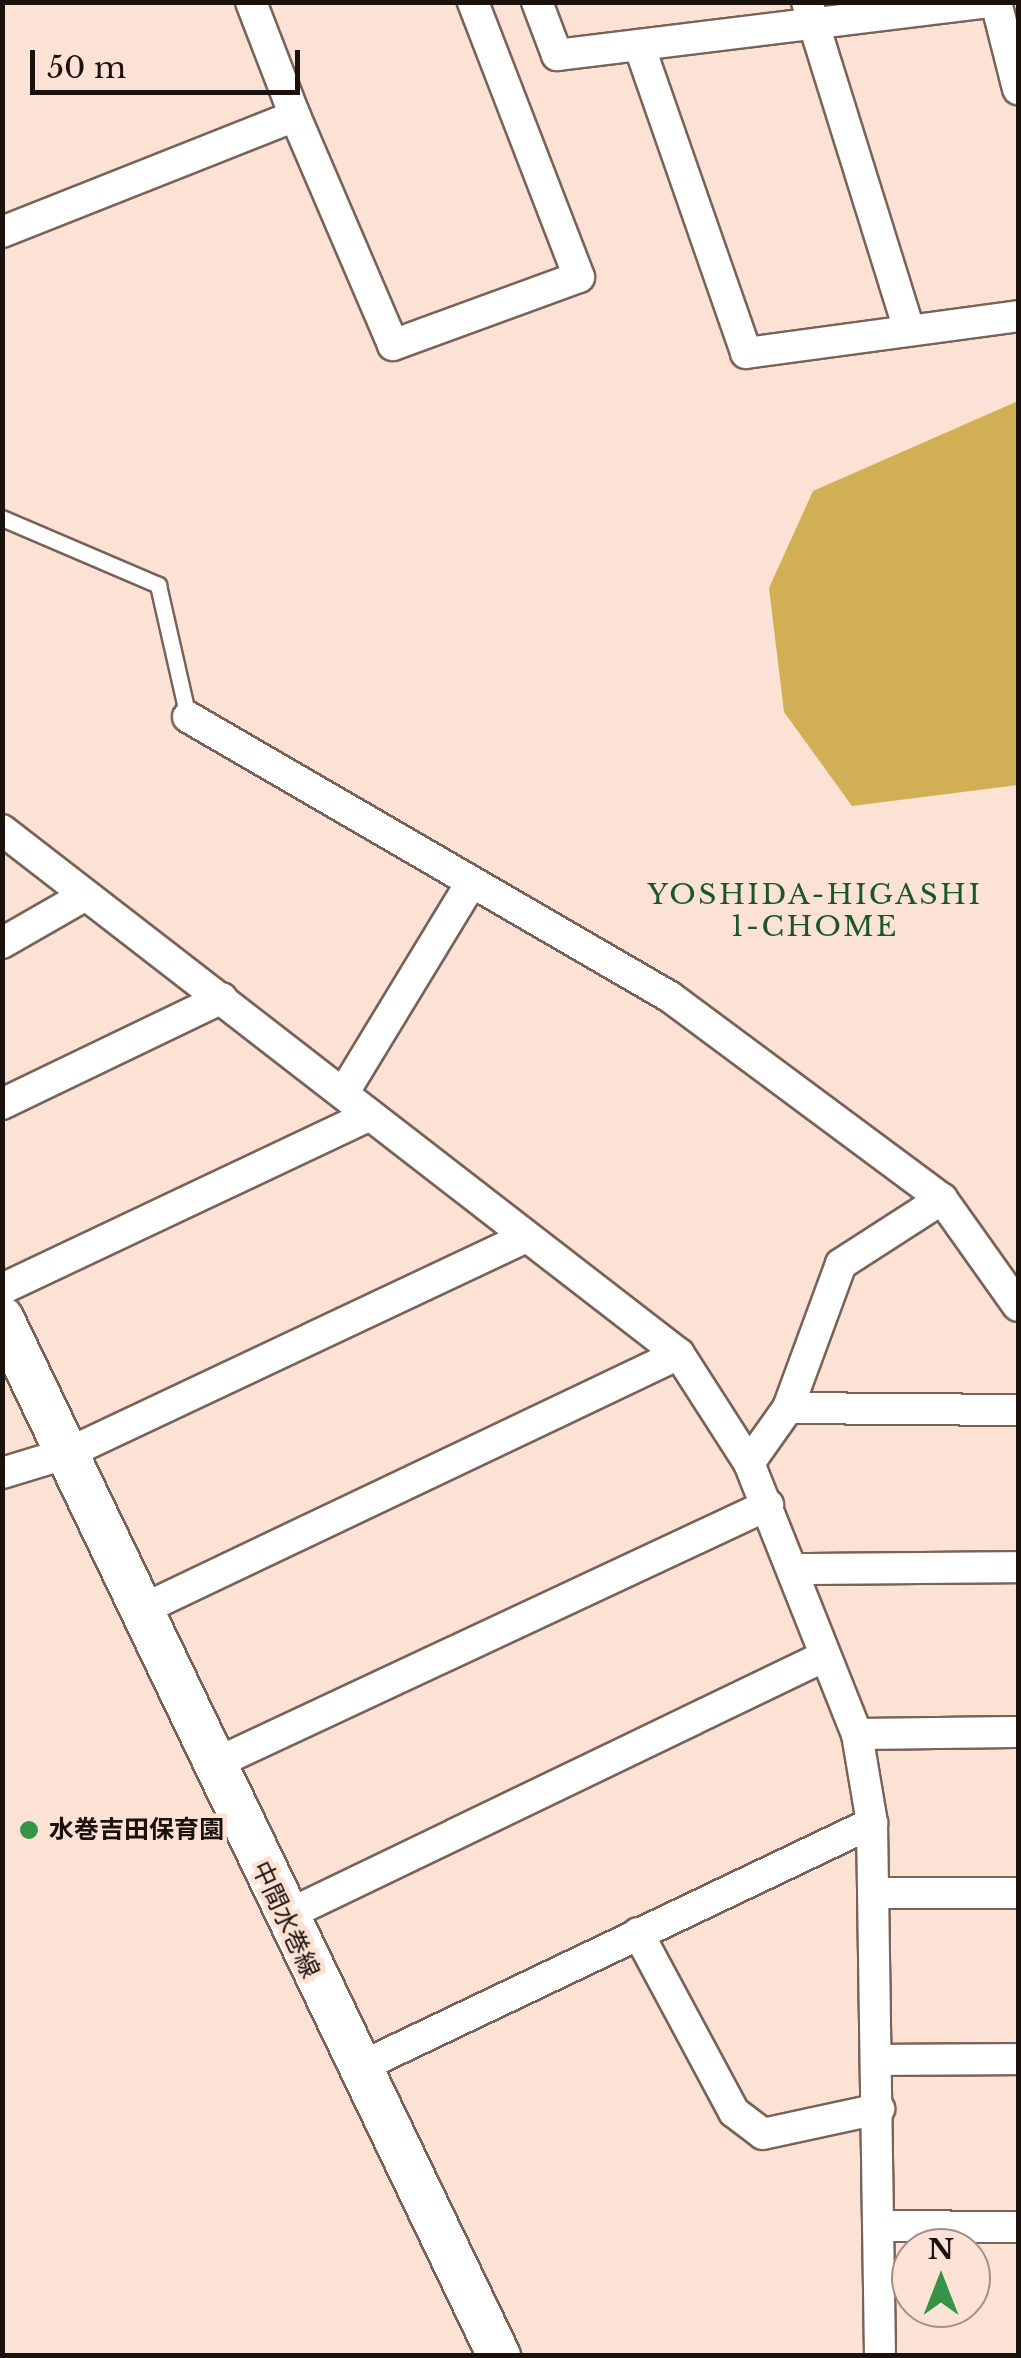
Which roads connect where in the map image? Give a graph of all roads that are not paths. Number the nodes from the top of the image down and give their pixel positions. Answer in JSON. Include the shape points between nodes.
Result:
{"nodes":[{"id":1,"x":251,"y":2,"type":"edge"},
{"id":2,"x":473,"y":2,"type":"edge"},
{"id":3,"x":536,"y":2,"type":"edge"},
{"id":4,"x":992,"y":2,"type":"edge"},
{"id":5,"x":810,"y":15,"type":"edge"},
{"id":6,"x":640,"y":44,"type":"junction"},
{"id":7,"x":1018,"y":89,"type":"edge"},
{"id":8,"x":295,"y":116,"type":"junction"},
{"id":9,"x":2,"y":232,"type":"edge"},
{"id":10,"x":1018,"y":316,"type":"edge"},
{"id":11,"x":908,"y":327,"type":"junction"},
{"id":12,"x":2,"y":518,"type":"edge"},
{"id":13,"x":188,"y":717,"type":"joint"},
{"id":14,"x":2,"y":830,"type":"edge"},
{"id":15,"x":471,"y":882,"type":"junction"},
{"id":16,"x":84,"y":896,"type":"junction"},
{"id":17,"x":2,"y":943,"type":"edge"},
{"id":18,"x":222,"y":998,"type":"junction"},
{"id":19,"x":344,"y":1092,"type":"junction"},
{"id":20,"x":2,"y":1104,"type":"edge"},
{"id":21,"x":370,"y":1114,"type":"junction"},
{"id":22,"x":942,"y":1199,"type":"junction"},
{"id":23,"x":524,"y":1238,"type":"junction"},
{"id":24,"x":2,"y":1289,"type":"edge"},
{"id":25,"x":1018,"y":1306,"type":"edge"},
{"id":26,"x":2,"y":1318,"type":"edge"},
{"id":27,"x":679,"y":1354,"type":"junction"},
{"id":28,"x":788,"y":1408,"type":"junction"},
{"id":29,"x":1018,"y":1410,"type":"edge"},
{"id":30,"x":68,"y":1453,"type":"junction"},
{"id":31,"x":749,"y":1463,"type":"junction"},
{"id":32,"x":2,"y":1473,"type":"edge"},
{"id":33,"x":768,"y":1505,"type":"junction"},
{"id":34,"x":1018,"y":1568,"type":"edge"},
{"id":35,"x":795,"y":1569,"type":"junction"},
{"id":36,"x":139,"y":1611,"type":"junction"},
{"id":37,"x":820,"y":1658,"type":"junction"},
{"id":38,"x":1018,"y":1732,"type":"edge"},
{"id":39,"x":858,"y":1734,"type":"junction"},
{"id":40,"x":212,"y":1765,"type":"junction"},
{"id":41,"x":872,"y":1823,"type":"junction"},
{"id":42,"x":875,"y":1893,"type":"junction"},
{"id":43,"x":1018,"y":1893,"type":"edge"},
{"id":44,"x":283,"y":1917,"type":"junction"},
{"id":45,"x":638,"y":1933,"type":"junction"},
{"id":46,"x":1018,"y":2058,"type":"edge"},
{"id":47,"x":880,"y":2060,"type":"junction"},
{"id":48,"x":356,"y":2069,"type":"junction"},
{"id":49,"x":880,"y":2108,"type":"junction"},
{"id":50,"x":878,"y":2226,"type":"junction"},
{"id":51,"x":1018,"y":2227,"type":"edge"},
{"id":52,"x":499,"y":2356,"type":"edge"},
{"id":53,"x":880,"y":2356,"type":"edge"}],
"edges":[{"from":1,"to":8,"type":"street"},
{"from":2,"to":8,"type":"street","via":[[579,277],[394,345]]},
{"from":3,"to":6,"type":"street","via":[[557,55]]},
{"from":4,"to":5,"type":"street"},
{"from":4,"to":7,"type":"street"},
{"from":5,"to":6,"type":"street"},
{"from":5,"to":11,"type":"street"},
{"from":6,"to":11,"type":"street","via":[[746,352]]},
{"from":8,"to":9,"type":"street"},
{"from":10,"to":11,"type":"street"},
{"from":12,"to":13,"type":"lane","via":[[158,585]]},
{"from":13,"to":15,"type":"street"},
{"from":14,"to":16,"type":"street"},
{"from":15,"to":19,"type":"street"},
{"from":15,"to":22,"type":"street","via":[[670,997]]},
{"from":16,"to":17,"type":"street"},
{"from":16,"to":18,"type":"street"},
{"from":18,"to":19,"type":"street"},
{"from":18,"to":20,"type":"street"},
{"from":19,"to":21,"type":"street"},
{"from":21,"to":23,"type":"street"},
{"from":21,"to":24,"type":"street"},
{"from":22,"to":25,"type":"street"},
{"from":22,"to":28,"type":"street","via":[[841,1264]]},
{"from":23,"to":27,"type":"street"},
{"from":23,"to":30,"type":"street"},
{"from":26,"to":30,"type":"main road","name":"中間水巻線"},
{"from":27,"to":31,"type":"street"},
{"from":27,"to":36,"type":"street"},
{"from":28,"to":29,"type":"street"},
{"from":28,"to":31,"type":"street"},
{"from":30,"to":32,"type":"street"},
{"from":30,"to":36,"type":"main road","name":"中間水巻線"},
{"from":31,"to":33,"type":"street"},
{"from":33,"to":35,"type":"street"},
{"from":33,"to":40,"type":"street"},
{"from":34,"to":35,"type":"street"},
{"from":35,"to":37,"type":"street"},
{"from":36,"to":40,"type":"main road","name":"中間水巻線"},
{"from":37,"to":39,"type":"street"},
{"from":37,"to":44,"type":"street"},
{"from":38,"to":39,"type":"street"},
{"from":39,"to":41,"type":"street"},
{"from":40,"to":44,"type":"main road","name":"中間水巻線"},
{"from":41,"to":42,"type":"street"},
{"from":41,"to":45,"type":"street"},
{"from":42,"to":43,"type":"street"},
{"from":42,"to":47,"type":"street"},
{"from":44,"to":48,"type":"main road","name":"中間水巻線"},
{"from":45,"to":48,"type":"street"},
{"from":45,"to":49,"type":"street","via":[[734,2112],[763,2134]]},
{"from":46,"to":47,"type":"street"},
{"from":47,"to":49,"type":"street"},
{"from":48,"to":52,"type":"main road","name":"中間水巻線"},
{"from":49,"to":50,"type":"street"},
{"from":50,"to":51,"type":"street"},
{"from":50,"to":53,"type":"street"}]}
